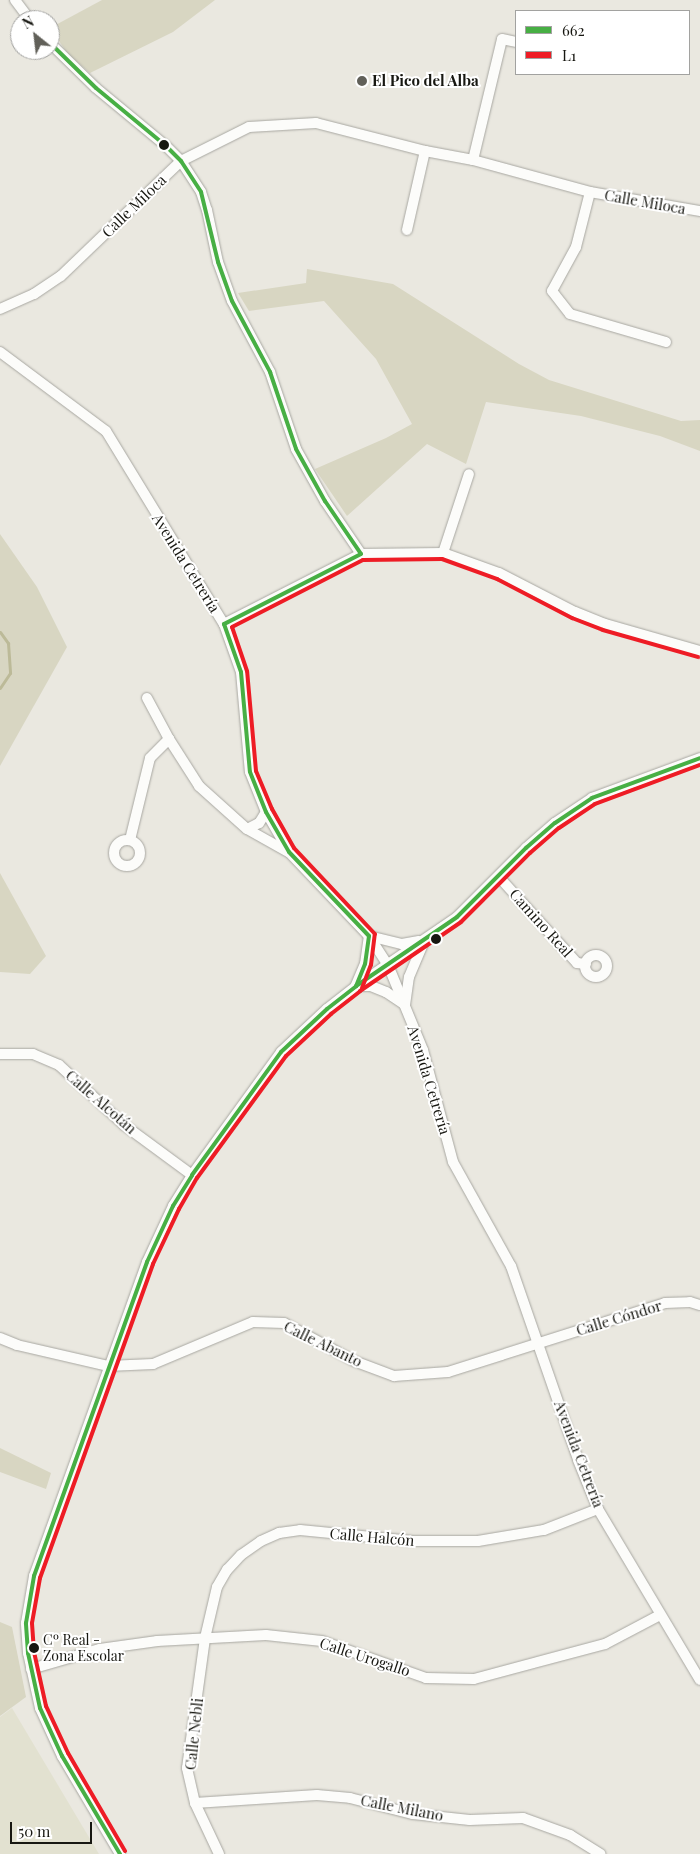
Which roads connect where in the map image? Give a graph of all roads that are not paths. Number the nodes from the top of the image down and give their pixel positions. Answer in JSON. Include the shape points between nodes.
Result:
{"nodes":[{"id":1,"x":515,"y":42,"type":"edge"},
{"id":2,"x":60,"y":53,"type":"edge"},
{"id":3,"x":425,"y":151,"type":"junction"},
{"id":4,"x":473,"y":160,"type":"junction"},
{"id":5,"x":181,"y":161,"type":"junction"},
{"id":6,"x":590,"y":192,"type":"junction"},
{"id":7,"x":700,"y":211,"type":"edge"},
{"id":8,"x":407,"y":230,"type":"dead end"},
{"id":9,"x":0,"y":309,"type":"edge"},
{"id":10,"x":666,"y":342,"type":"dead end"},
{"id":11,"x":0,"y":352,"type":"edge"},
{"id":12,"x":468,"y":474,"type":"dead end"},
{"id":13,"x":443,"y":553,"type":"junction"},
{"id":14,"x":361,"y":554,"type":"junction"},
{"id":15,"x":224,"y":624,"type":"junction"},
{"id":16,"x":700,"y":650,"type":"edge"},
{"id":17,"x":147,"y":698,"type":"dead end"},
{"id":18,"x":169,"y":739,"type":"junction"},
{"id":19,"x":700,"y":758,"type":"edge"},
{"id":20,"x":266,"y":812,"type":"junction"},
{"id":21,"x":247,"y":829,"type":"junction"},
{"id":22,"x":130,"y":840,"type":"dead end"},
{"id":23,"x":289,"y":852,"type":"junction"},
{"id":24,"x":499,"y":877,"type":"junction"},
{"id":25,"x":369,"y":936,"type":"junction"},
{"id":26,"x":424,"y":941,"type":"junction"},
{"id":27,"x":388,"y":964,"type":"junction"},
{"id":28,"x":586,"y":964,"type":"dead end"},
{"id":29,"x":356,"y":986,"type":"junction"},
{"id":30,"x":405,"y":1005,"type":"junction"},
{"id":31,"x":0,"y":1054,"type":"edge"},
{"id":32,"x":192,"y":1175,"type":"junction"},
{"id":33,"x":700,"y":1305,"type":"edge"},
{"id":34,"x":0,"y":1338,"type":"edge"},
{"id":35,"x":539,"y":1343,"type":"junction"},
{"id":36,"x":108,"y":1366,"type":"junction"},
{"id":37,"x":598,"y":1509,"type":"junction"},
{"id":38,"x":660,"y":1615,"type":"junction"},
{"id":39,"x":205,"y":1638,"type":"junction"},
{"id":40,"x":31,"y":1670,"type":"junction"},
{"id":41,"x":700,"y":1680,"type":"edge"},
{"id":42,"x":195,"y":1803,"type":"junction"},
{"id":43,"x":120,"y":1854,"type":"edge"},
{"id":44,"x":219,"y":1854,"type":"edge"},
{"id":45,"x":600,"y":1854,"type":"edge"}],
"edges":[{"from":1,"to":4,"type":"street","via":[[502,39]]},
{"from":2,"to":5,"type":"street"},
{"from":3,"to":4,"type":"street","name":"Calle Miloca"},
{"from":3,"to":5,"type":"street","name":"Calle Miloca","via":[[316,123],[249,127]]},
{"from":3,"to":8,"type":"street"},
{"from":4,"to":6,"type":"street","name":"Calle Miloca"},
{"from":5,"to":9,"type":"street","name":"Calle Miloca","via":[[61,276],[34,294]]},
{"from":5,"to":14,"type":"street","via":[[201,192],[218,262],[232,301],[270,372],[296,449],[325,501]]},
{"from":6,"to":7,"type":"street","name":"Calle Miloca"},
{"from":6,"to":10,"type":"street","name":"Calle Miloca","via":[[576,247],[552,291],[570,314]]},
{"from":11,"to":15,"type":"street","name":"Avenida Cetrería","via":[[106,431]]},
{"from":12,"to":13,"type":"street"},
{"from":13,"to":14,"type":"street"},
{"from":13,"to":16,"type":"street","via":[[499,573],[605,624]]},
{"from":14,"to":15,"type":"street"},
{"from":15,"to":20,"type":"street","name":"Avenida Cetrería","via":[[241,672],[250,772]]},
{"from":17,"to":18,"type":"street"},
{"from":18,"to":21,"type":"street","via":[[199,786]]},
{"from":18,"to":22,"type":"street","via":[[150,758]]},
{"from":19,"to":24,"type":"street","name":"Camino Real","via":[[592,798],[554,823]]},
{"from":20,"to":21,"type":"street","via":[[259,823]]},
{"from":20,"to":23,"type":"street","name":"Avenida Cetrería"},
{"from":21,"to":23,"type":"street"},
{"from":23,"to":25,"type":"street","name":"Avenida Cetrería"},
{"from":24,"to":26,"type":"street","name":"Camino Real","via":[[457,917]]},
{"from":24,"to":28,"type":"street","name":"Camino Real","via":[[577,963]]},
{"from":25,"to":26,"type":"street","via":[[402,944]]},
{"from":25,"to":27,"type":"street","name":"Avenida Cetrería"},
{"from":25,"to":29,"type":"street","via":[[365,964]]},
{"from":26,"to":27,"type":"street","name":"Camino Real"},
{"from":26,"to":30,"type":"street","via":[[409,977]]},
{"from":27,"to":29,"type":"street","name":"Camino Real"},
{"from":27,"to":30,"type":"street","name":"Avenida Cetrería"},
{"from":29,"to":30,"type":"street","via":[[371,986]]},
{"from":29,"to":32,"type":"street","name":"Camino Real","via":[[303,1029],[281,1052]]},
{"from":30,"to":35,"type":"street","name":"Avenida Cetrería","via":[[423,1050],[452,1162],[511,1266]]},
{"from":31,"to":32,"type":"street","name":"Calle Alcotán","via":[[33,1054],[59,1065],[124,1124]]},
{"from":32,"to":36,"type":"street","name":"Camino Real","via":[[155,1241]]},
{"from":33,"to":35,"type":"street","name":"Calle Cóndor","via":[[665,1303]]},
{"from":34,"to":36,"type":"street","via":[[17,1345]]},
{"from":35,"to":36,"type":"street","name":"Calle Abanto","via":[[448,1372],[394,1376],[354,1361],[284,1322],[253,1322],[153,1364]]},
{"from":35,"to":37,"type":"street","name":"Avenida Cetrería"},
{"from":36,"to":40,"type":"street","name":"Camino Real","via":[[34,1576],[26,1624]]},
{"from":37,"to":38,"type":"street","name":"Avenida Cetrería"},
{"from":37,"to":39,"type":"street","name":"Calle Halcón","via":[[544,1530],[478,1541],[412,1541],[300,1530],[279,1533],[241,1554],[227,1570],[218,1588]]},
{"from":38,"to":39,"type":"street","name":"Calle Urogallo","via":[[605,1644],[474,1679],[426,1678],[322,1641],[266,1635]]},
{"from":38,"to":41,"type":"street","name":"Avenida Cetrería"},
{"from":39,"to":40,"type":"street","name":"Calle Urogallo","via":[[100,1649]]},
{"from":39,"to":42,"type":"street","name":"Calle Nebli","via":[[187,1768]]},
{"from":40,"to":43,"type":"street","name":"Camino Real","via":[[40,1708],[55,1742]]},
{"from":42,"to":44,"type":"street","name":"Calle Nebli"},
{"from":42,"to":45,"type":"street","name":"Calle Milano","via":[[317,1795],[350,1798],[413,1814],[460,1819],[523,1818],[570,1835]]}]}
